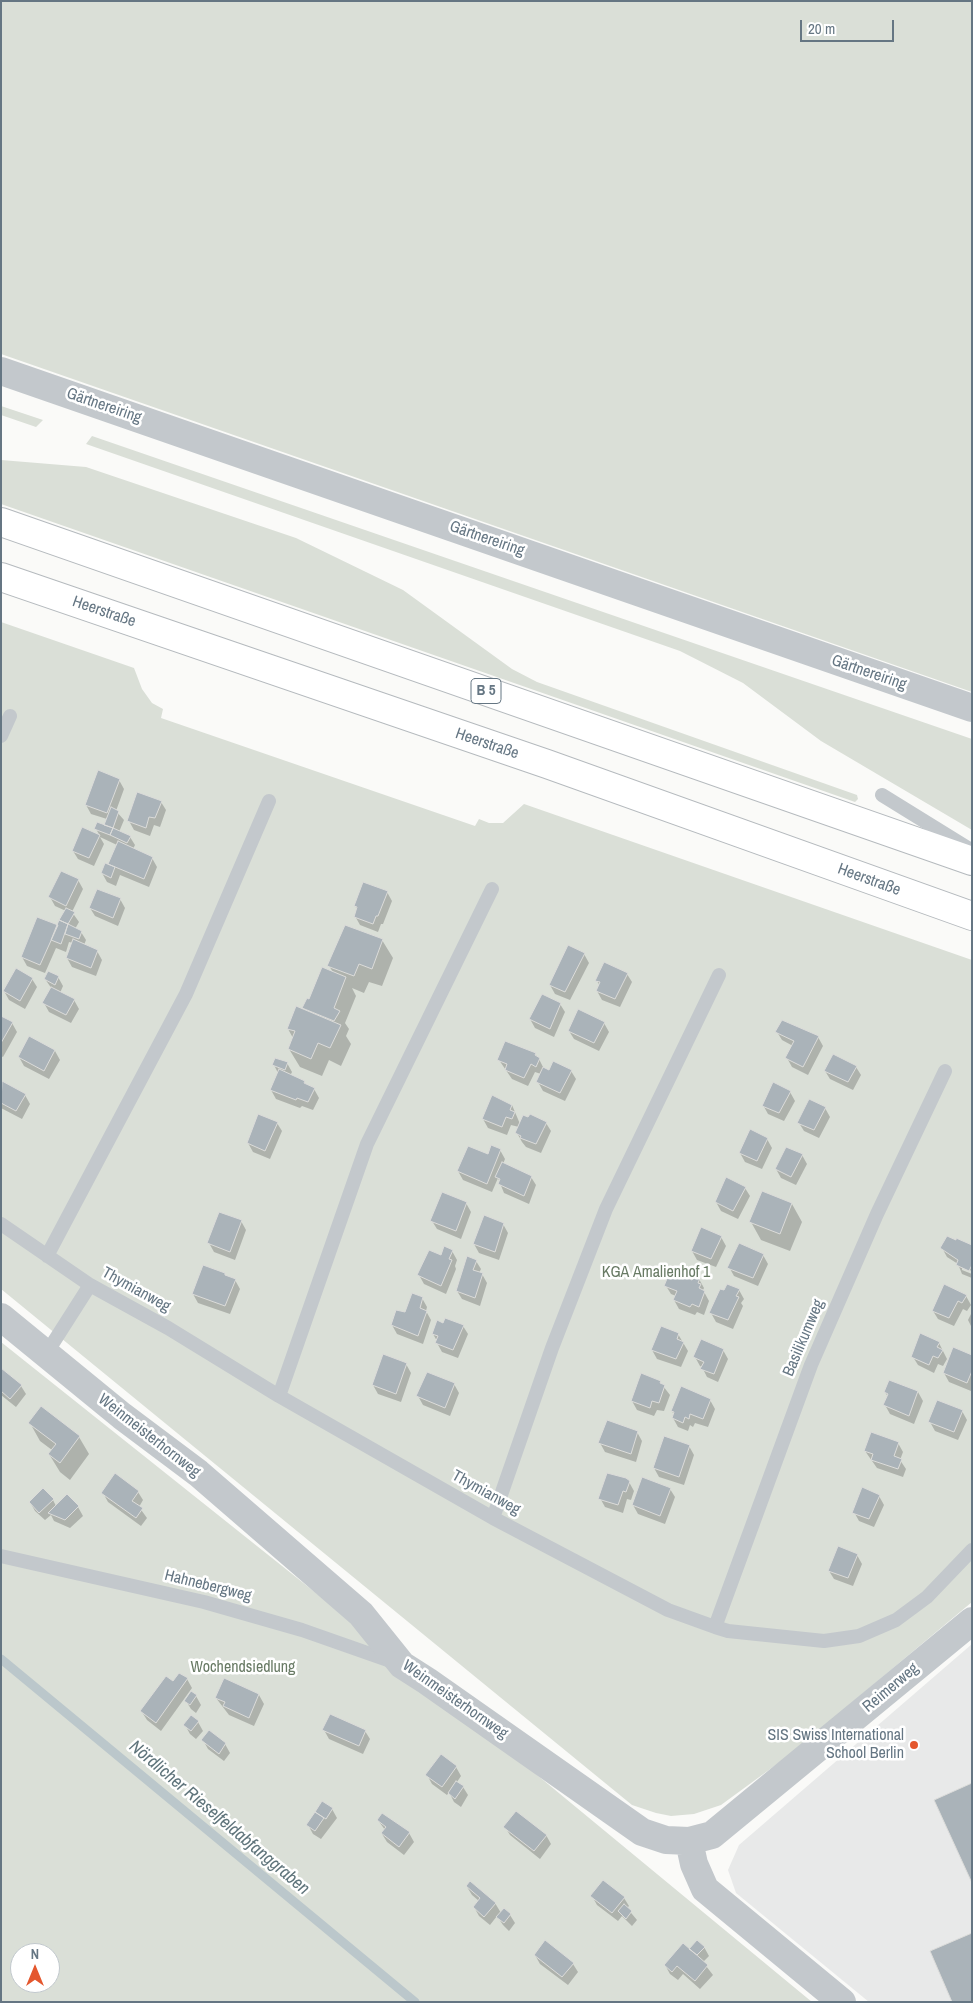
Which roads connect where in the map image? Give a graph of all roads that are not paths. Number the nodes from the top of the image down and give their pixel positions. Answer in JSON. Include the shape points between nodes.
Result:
{"nodes":[{"id":1,"x":1,"y":370,"type":"edge"},
{"id":2,"x":1,"y":522,"type":"edge"},
{"id":3,"x":1,"y":577,"type":"edge"},
{"id":4,"x":972,"y":708,"type":"edge"},
{"id":5,"x":10,"y":716,"type":"dead end"},
{"id":6,"x":1,"y":736,"type":"edge"},
{"id":7,"x":882,"y":794,"type":"dead end"},
{"id":8,"x":269,"y":801,"type":"dead end"},
{"id":9,"x":972,"y":851,"type":"edge"},
{"id":10,"x":972,"y":861,"type":"edge"},
{"id":11,"x":492,"y":889,"type":"dead end"},
{"id":12,"x":972,"y":916,"type":"edge"},
{"id":13,"x":719,"y":975,"type":"dead end"},
{"id":14,"x":945,"y":1071,"type":"dead end"},
{"id":15,"x":1,"y":1224,"type":"edge"},
{"id":16,"x":47,"y":1256,"type":"junction"},
{"id":17,"x":90,"y":1285,"type":"junction"},
{"id":18,"x":1,"y":1317,"type":"edge"},
{"id":19,"x":46,"y":1354,"type":"junction"},
{"id":20,"x":279,"y":1396,"type":"junction"},
{"id":21,"x":494,"y":1518,"type":"junction"},
{"id":22,"x":972,"y":1550,"type":"edge"},
{"id":23,"x":1,"y":1556,"type":"edge"},
{"id":24,"x":972,"y":1621,"type":"edge"},
{"id":25,"x":715,"y":1627,"type":"junction"},
{"id":26,"x":402,"y":1665,"type":"junction"},
{"id":27,"x":689,"y":1841,"type":"junction"},
{"id":28,"x":842,"y":2002,"type":"edge"}],
"edges":[{"from":1,"to":4,"type":"street","name":"Gärtnereiring"},
{"from":2,"to":10,"type":"main road","number":"B 5"},
{"from":3,"to":12,"type":"main road","name":"Heerstraße","via":[[547,764]]},
{"from":5,"to":6,"type":"lane"},
{"from":7,"to":9,"type":"lane"},
{"from":8,"to":16,"type":"lane","via":[[186,994]]},
{"from":11,"to":20,"type":"lane","via":[[367,1144]]},
{"from":13,"to":21,"type":"lane","via":[[606,1209],[552,1348]]},
{"from":14,"to":25,"type":"lane","name":"Basilikumweg","via":[[877,1214],[811,1365]]},
{"from":15,"to":16,"type":"lane","name":"Thymianweg"},
{"from":16,"to":17,"type":"lane","name":"Thymianweg"},
{"from":17,"to":19,"type":"lane"},
{"from":17,"to":20,"type":"lane","name":"Thymianweg"},
{"from":18,"to":19,"type":"street","name":"Weinmeisterhornweg"},
{"from":19,"to":26,"type":"street","name":"Weinmeisterhornweg","via":[[198,1473],[361,1614]]},
{"from":20,"to":21,"type":"lane","name":"Thymianweg"},
{"from":21,"to":25,"type":"lane","name":"Thymianweg","via":[[668,1610]]},
{"from":22,"to":25,"type":"lane","name":"Thymianweg","via":[[927,1597],[896,1620],[859,1636],[824,1641]]},
{"from":23,"to":26,"type":"lane","name":"Hahnebergweg","via":[[204,1602],[302,1630]]},
{"from":24,"to":27,"type":"street","name":"Reimerweg","via":[[712,1834]]},
{"from":26,"to":27,"type":"street","name":"Weinmeisterhornweg","via":[[642,1832],[666,1840]]},
{"from":27,"to":28,"type":"street","via":[[694,1864],[705,1889]]}]}
